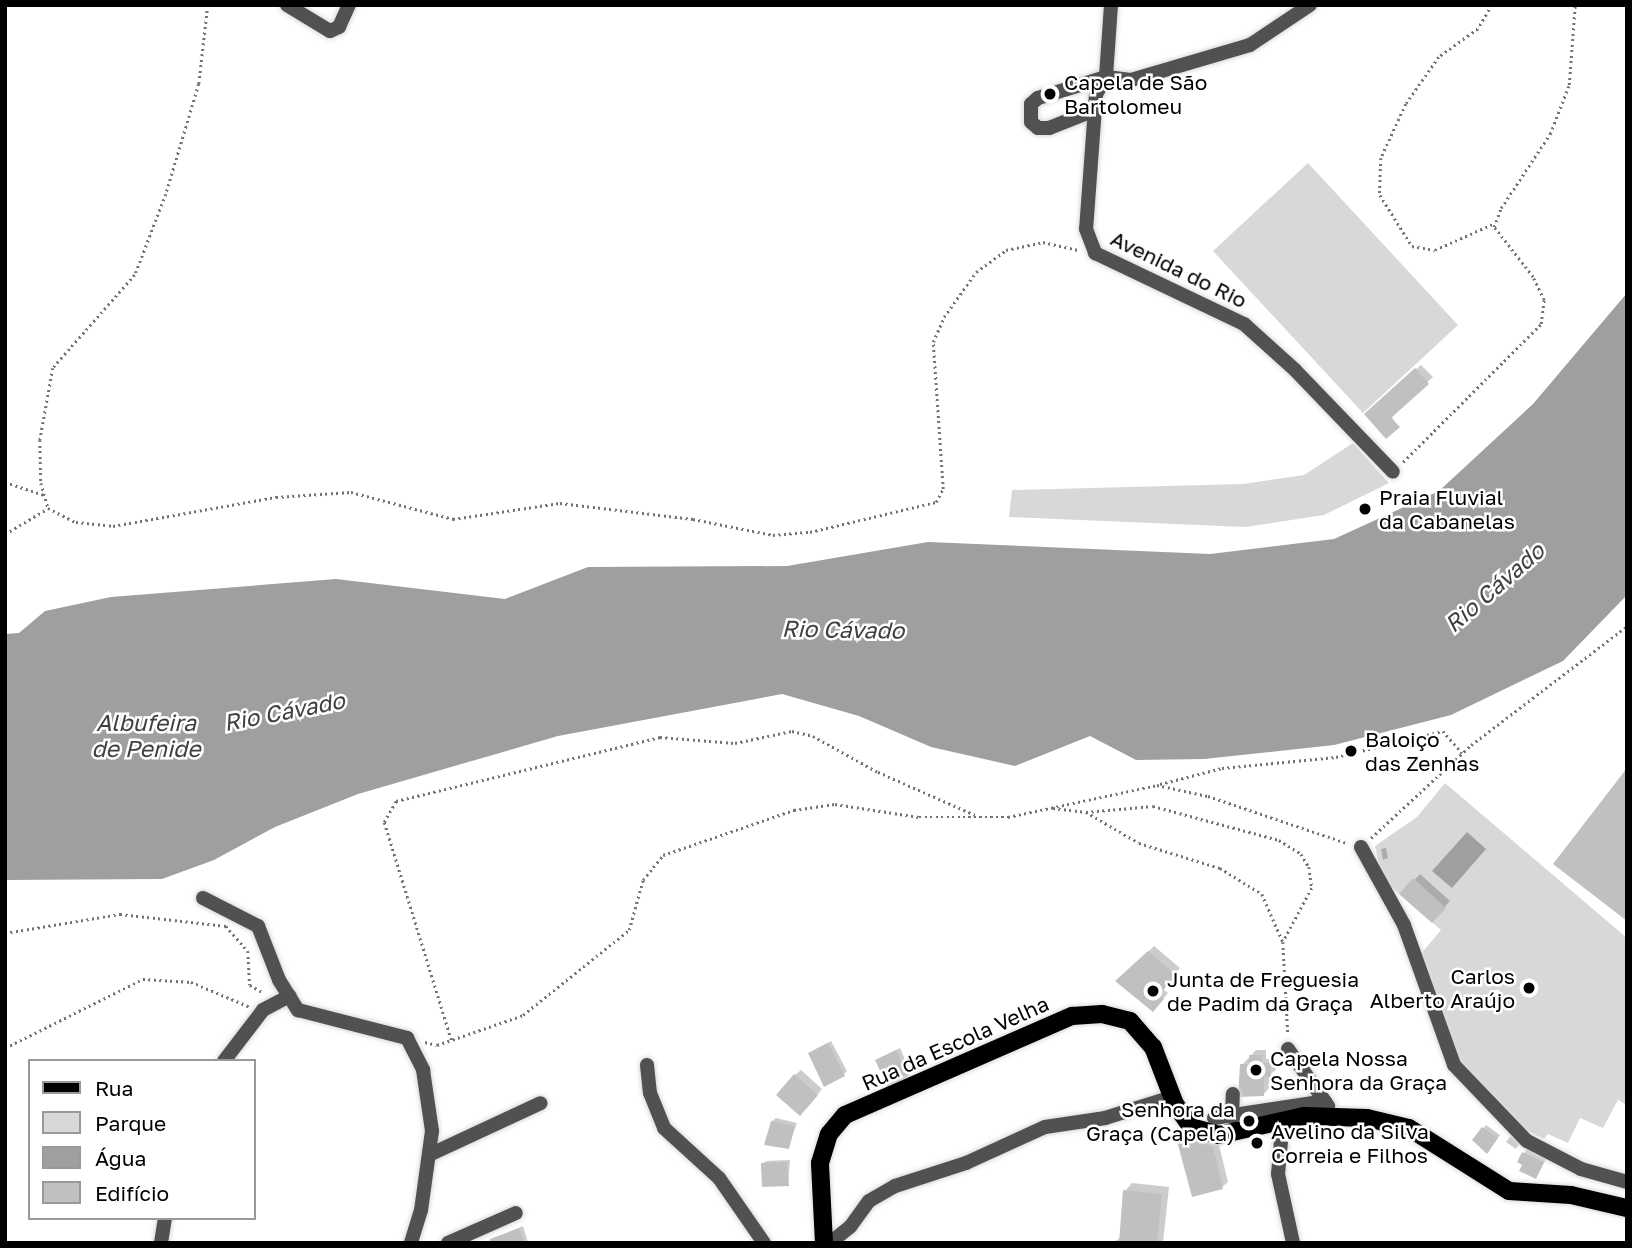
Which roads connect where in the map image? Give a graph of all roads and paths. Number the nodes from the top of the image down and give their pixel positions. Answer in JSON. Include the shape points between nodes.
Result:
{"nodes":[{"id":1,"x":208,"y":5,"type":"edge"},
{"id":2,"x":287,"y":5,"type":"edge"},
{"id":3,"x":349,"y":5,"type":"edge"},
{"id":4,"x":1111,"y":5,"type":"edge"},
{"id":5,"x":1310,"y":5,"type":"edge"},
{"id":6,"x":1492,"y":5,"type":"edge"},
{"id":7,"x":1575,"y":5,"type":"edge"},
{"id":8,"x":1106,"y":77,"type":"junction"},
{"id":9,"x":1095,"y":110,"type":"junction"},
{"id":10,"x":1495,"y":223,"type":"junction"},
{"id":11,"x":1095,"y":253,"type":"junction"},
{"id":12,"x":1393,"y":472,"type":"joint"},
{"id":13,"x":5,"y":482,"type":"edge"},
{"id":14,"x":44,"y":495,"type":"junction"},
{"id":15,"x":48,"y":508,"type":"junction"},
{"id":16,"x":5,"y":534,"type":"edge"},
{"id":17,"x":1627,"y":626,"type":"edge"},
{"id":18,"x":1462,"y":753,"type":"junction"},
{"id":19,"x":1157,"y":785,"type":"junction"},
{"id":20,"x":1050,"y":808,"type":"junction"},
{"id":21,"x":1086,"y":812,"type":"junction"},
{"id":22,"x":978,"y":817,"type":"junction"},
{"id":23,"x":1361,"y":847,"type":"junction"},
{"id":24,"x":203,"y":898,"type":"dead end"},
{"id":25,"x":5,"y":933,"type":"edge"},
{"id":26,"x":1283,"y":942,"type":"junction"},
{"id":27,"x":282,"y":998,"type":"junction"},
{"id":28,"x":263,"y":1010,"type":"junction"},
{"id":29,"x":407,"y":1038,"type":"junction"},
{"id":30,"x":451,"y":1040,"type":"junction"},
{"id":31,"x":5,"y":1048,"type":"edge"},
{"id":32,"x":1288,"y":1049,"type":"joint"},
{"id":33,"x":226,"y":1059,"type":"edge"},
{"id":34,"x":648,"y":1065,"type":"dead end"},
{"id":35,"x":1233,"y":1094,"type":"dead end"},
{"id":36,"x":1172,"y":1097,"type":"junction"},
{"id":37,"x":541,"y":1103,"type":"dead end"},
{"id":38,"x":1330,"y":1109,"type":"junction"},
{"id":39,"x":1232,"y":1117,"type":"junction"},
{"id":40,"x":1214,"y":1118,"type":"dead end"},
{"id":41,"x":1283,"y":1120,"type":"junction"},
{"id":42,"x":429,"y":1155,"type":"junction"},
{"id":43,"x":1627,"y":1182,"type":"edge"},
{"id":44,"x":1627,"y":1208,"type":"edge"},
{"id":45,"x":516,"y":1213,"type":"dead end"},
{"id":46,"x":165,"y":1220,"type":"edge"},
{"id":47,"x":161,"y":1243,"type":"edge"},
{"id":48,"x":411,"y":1243,"type":"edge"},
{"id":49,"x":448,"y":1243,"type":"edge"},
{"id":50,"x":764,"y":1243,"type":"edge"},
{"id":51,"x":824,"y":1243,"type":"edge"},
{"id":52,"x":830,"y":1243,"type":"edge"},
{"id":53,"x":1293,"y":1243,"type":"edge"}],
"edges":[{"from":1,"to":14,"type":"path","via":[[199,84],[166,194],[135,275],[53,368],[40,440]]},
{"from":2,"to":3,"type":"street","via":[[330,31],[339,27]]},
{"from":4,"to":8,"type":"street","name":"Avenida do Rio"},
{"from":5,"to":8,"type":"street","via":[[1250,45],[1131,79]]},
{"from":6,"to":10,"type":"path","via":[[1478,29],[1439,57],[1406,104],[1381,158],[1380,195],[1412,246],[1435,250]]},
{"from":7,"to":10,"type":"path","via":[[1569,85],[1550,134]]},
{"from":8,"to":9,"type":"street","name":"Avenida do Rio","via":[[1096,94]]},
{"from":8,"to":9,"type":"street","via":[[1038,98],[1031,104],[1031,122],[1049,128]]},
{"from":9,"to":11,"type":"street","name":"Avenida do Rio","via":[[1086,229]]},
{"from":10,"to":12,"type":"path","via":[[1500,240],[1533,276],[1544,300],[1541,324]]},
{"from":11,"to":12,"type":"street","name":"Avenida do Rio","via":[[1244,324]]},
{"from":11,"to":15,"type":"path","via":[[1043,242],[1006,250],[976,272],[944,317],[933,342],[943,489],[936,502],[878,518],[773,535],[693,519],[560,503],[453,519],[351,492],[275,496],[113,526],[76,522]]},
{"from":13,"to":14,"type":"path"},
{"from":14,"to":15,"type":"path"},
{"from":15,"to":16,"type":"path"},
{"from":17,"to":18,"type":"path"},
{"from":18,"to":19,"type":"path","via":[[1443,731],[1336,757],[1222,768]]},
{"from":18,"to":23,"type":"path"},
{"from":19,"to":20,"type":"path"},
{"from":19,"to":23,"type":"path","via":[[1208,796]]},
{"from":20,"to":21,"type":"path"},
{"from":20,"to":22,"type":"path","via":[[1008,817]]},
{"from":21,"to":26,"type":"path","via":[[1139,843],[1220,868],[1262,894]]},
{"from":21,"to":26,"type":"path","via":[[1153,806],[1279,841],[1301,854],[1309,867],[1312,888]]},
{"from":22,"to":30,"type":"path","via":[[919,817],[835,804],[794,810],[663,855],[643,880],[629,930],[523,1015]]},
{"from":22,"to":30,"type":"path","via":[[878,772],[813,736],[792,732],[735,743],[660,737],[396,801],[384,822]]},
{"from":23,"to":43,"type":"street","via":[[1404,925],[1454,1065],[1527,1141],[1581,1169]]},
{"from":24,"to":27,"type":"street","via":[[258,926]]},
{"from":25,"to":27,"type":"path","via":[[120,914],[226,926],[248,951],[250,985]]},
{"from":26,"to":32,"type":"path"},
{"from":27,"to":28,"type":"street"},
{"from":27,"to":29,"type":"street","via":[[298,1010]]},
{"from":28,"to":31,"type":"path","via":[[191,982],[143,979]]},
{"from":28,"to":33,"type":"street"},
{"from":29,"to":30,"type":"path","via":[[437,1045]]},
{"from":29,"to":42,"type":"street","via":[[424,1070],[432,1130]]},
{"from":32,"to":38,"type":"street"},
{"from":34,"to":50,"type":"street","via":[[650,1093],[664,1128],[719,1178]]},
{"from":35,"to":39,"type":"street"},
{"from":36,"to":41,"type":"main road","name":"Rua da Escola Velha","via":[[1191,1127],[1219,1135]]},
{"from":36,"to":51,"type":"main road","name":"Rua da Escola Velha","via":[[1153,1047],[1130,1021],[1102,1014],[1072,1016],[845,1115],[829,1134],[820,1163]]},
{"from":36,"to":52,"type":"street","via":[[1105,1118],[1045,1127],[965,1163],[895,1186],[869,1201],[850,1227]]},
{"from":37,"to":42,"type":"street"},
{"from":38,"to":39,"type":"street"},
{"from":38,"to":41,"type":"main road","name":"Rua da Escola Velha"},
{"from":38,"to":44,"type":"main road","name":"Rua da Escola Velha","via":[[1409,1128],[1509,1191],[1571,1195]]},
{"from":39,"to":40,"type":"street"},
{"from":41,"to":53,"type":"street","via":[[1278,1174]]},
{"from":42,"to":48,"type":"street"},
{"from":45,"to":49,"type":"street"},
{"from":46,"to":47,"type":"street"}]}
